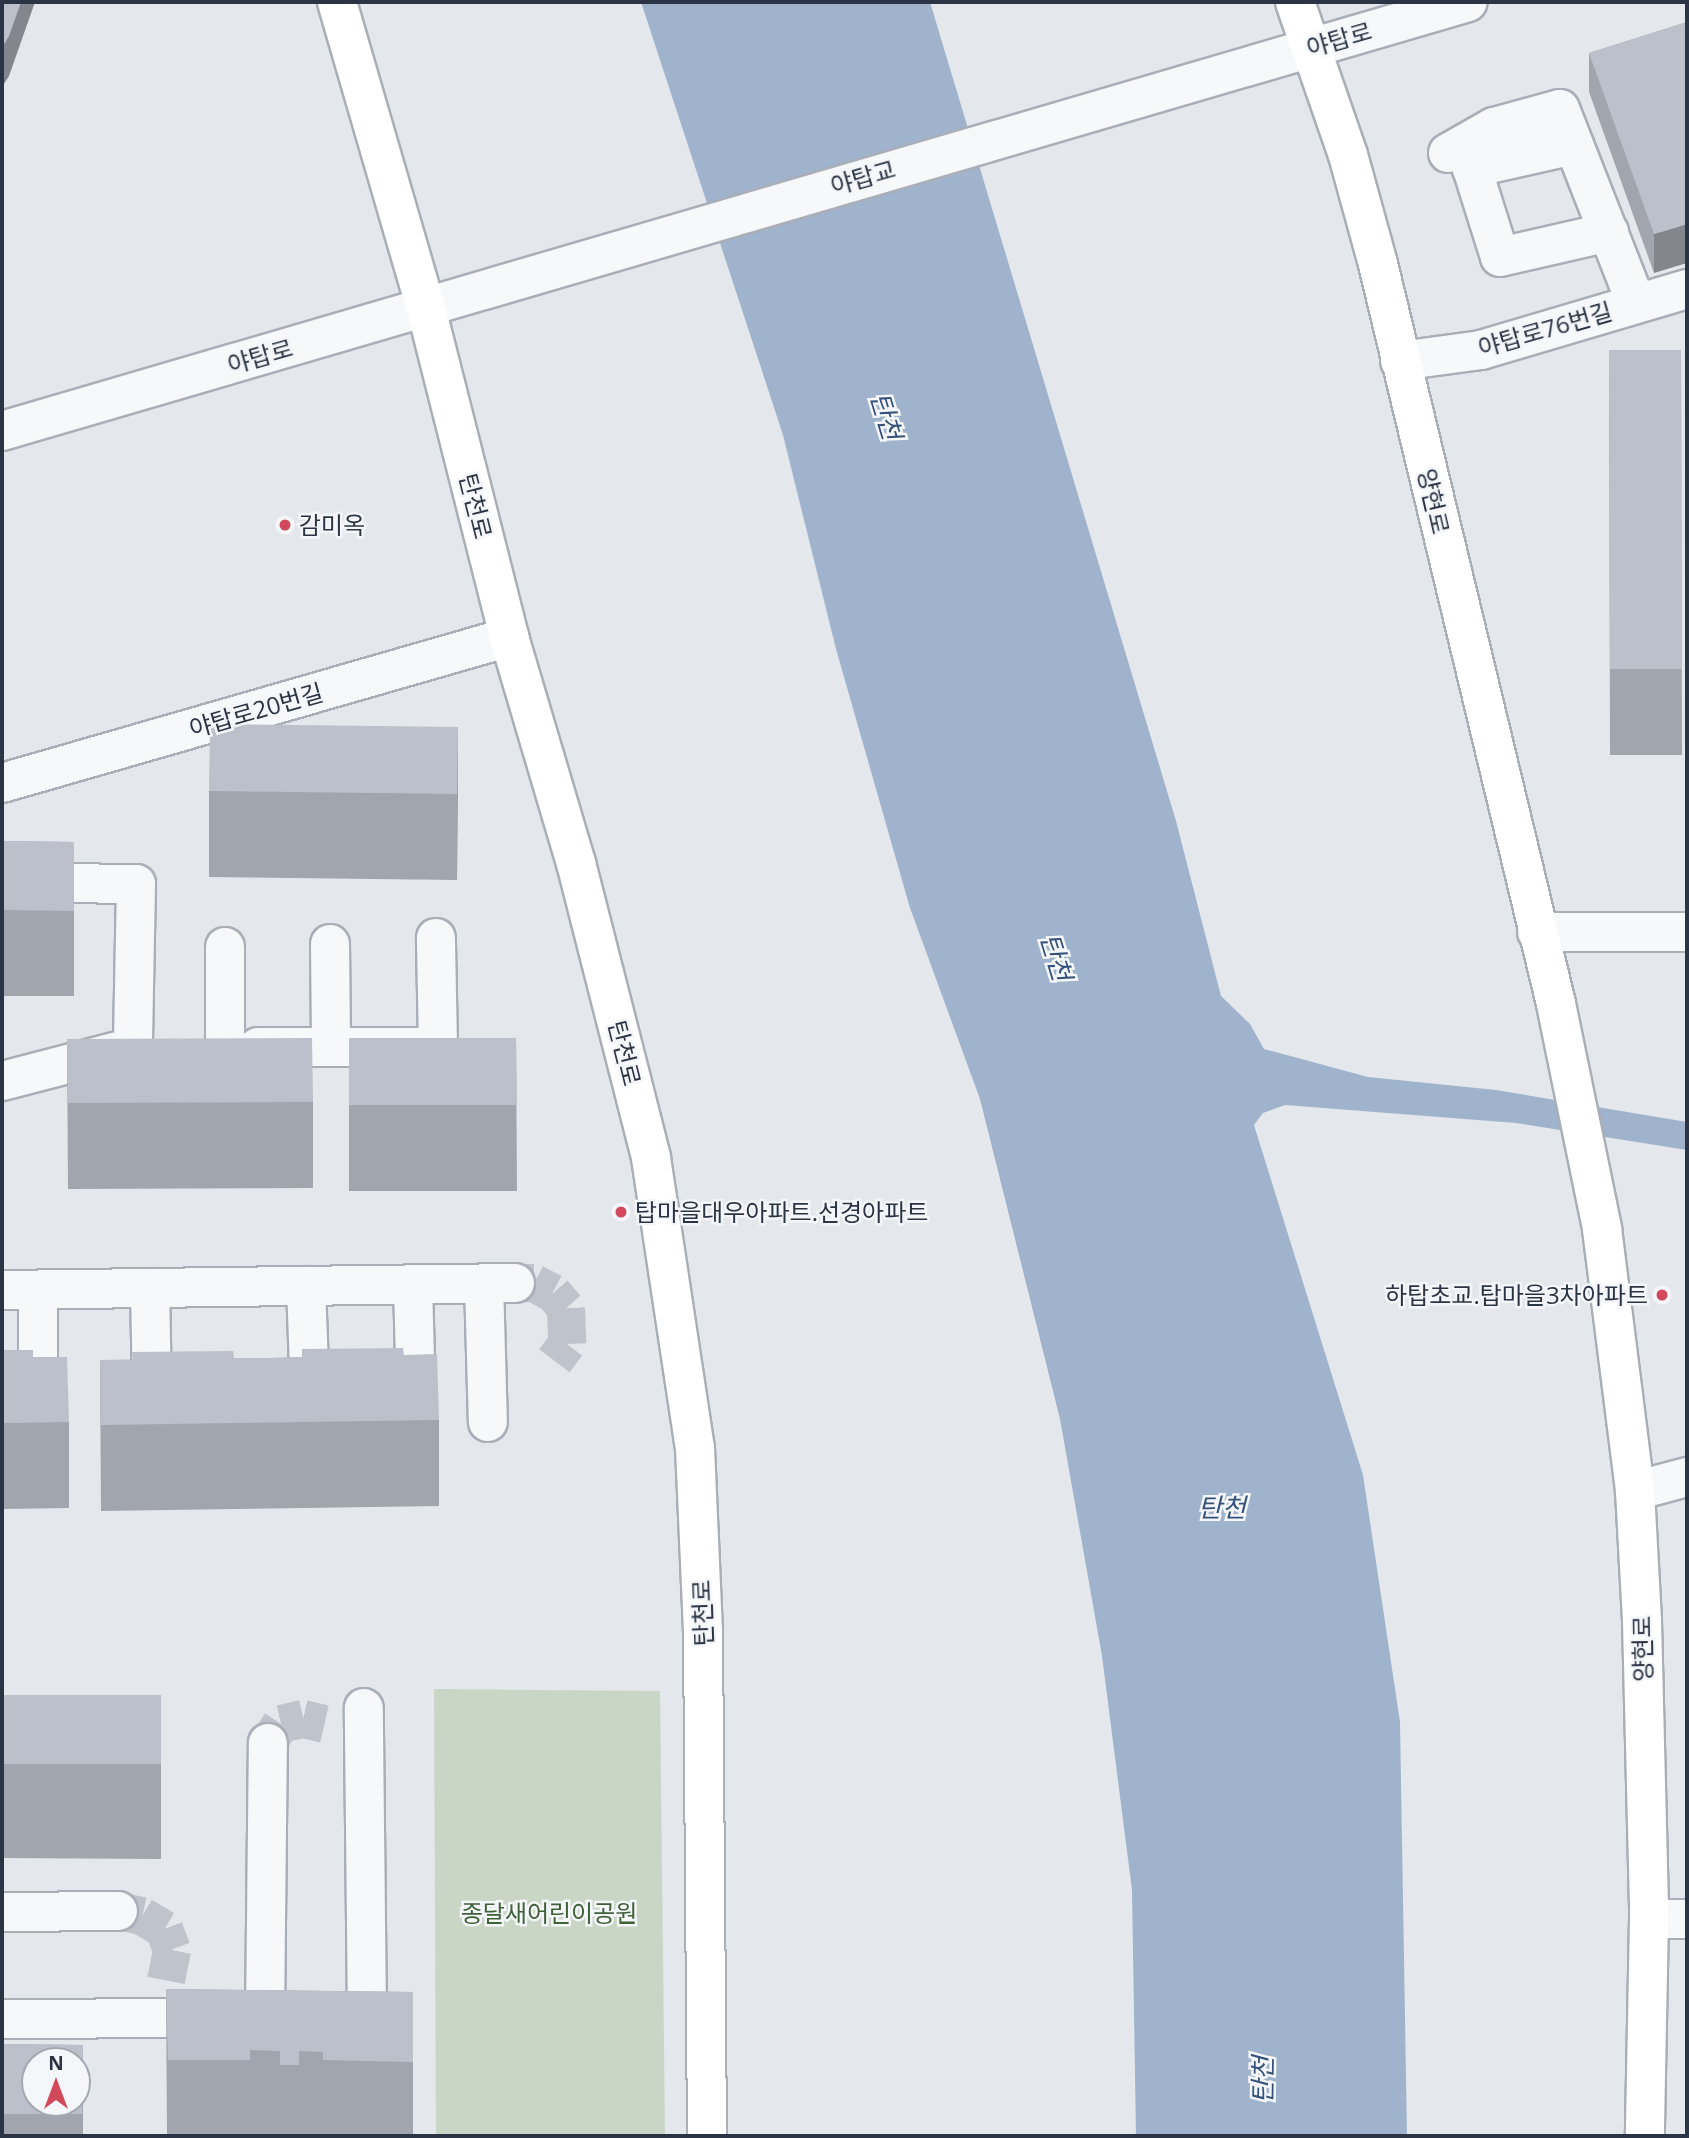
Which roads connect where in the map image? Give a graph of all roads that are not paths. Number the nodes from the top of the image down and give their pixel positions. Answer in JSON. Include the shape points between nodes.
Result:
{"nodes":[{"id":1,"x":337,"y":2,"type":"edge"},
{"id":2,"x":1295,"y":2,"type":"edge"},
{"id":3,"x":1468,"y":2,"type":"edge"},
{"id":4,"x":1310,"y":47,"type":"junction"},
{"id":5,"x":1209,"y":76,"type":"joint"},
{"id":6,"x":1574,"y":145,"type":"junction"},
{"id":7,"x":1448,"y":153,"type":"dead end"},
{"id":8,"x":1609,"y":232,"type":"junction"},
{"id":9,"x":517,"y":278,"type":"joint"},
{"id":10,"x":1687,"y":289,"type":"edge"},
{"id":11,"x":1636,"y":303,"type":"junction"},
{"id":12,"x":426,"y":308,"type":"junction"},
{"id":13,"x":1401,"y":361,"type":"junction"},
{"id":14,"x":2,"y":431,"type":"edge"},
{"id":15,"x":509,"y":637,"type":"junction"},
{"id":16,"x":2,"y":783,"type":"edge"},
{"id":17,"x":2,"y":882,"type":"edge"},
{"id":18,"x":1537,"y":932,"type":"junction"},
{"id":19,"x":1687,"y":932,"type":"edge"},
{"id":20,"x":436,"y":937,"type":"dead end"},
{"id":21,"x":330,"y":944,"type":"dead end"},
{"id":22,"x":225,"y":947,"type":"dead end"},
{"id":23,"x":133,"y":1047,"type":"junction"},
{"id":24,"x":225,"y":1047,"type":"junction"},
{"id":25,"x":331,"y":1047,"type":"junction"},
{"id":26,"x":2,"y":1081,"type":"edge"},
{"id":27,"x":413,"y":1284,"type":"junction"},
{"id":28,"x":306,"y":1286,"type":"junction"},
{"id":29,"x":150,"y":1289,"type":"junction"},
{"id":30,"x":20,"y":1290,"type":"edge"},
{"id":31,"x":38,"y":1393,"type":"edge"},
{"id":32,"x":152,"y":1394,"type":"edge"},
{"id":33,"x":310,"y":1395,"type":"edge"},
{"id":34,"x":416,"y":1395,"type":"edge"},
{"id":35,"x":488,"y":1422,"type":"dead end"},
{"id":36,"x":1687,"y":1477,"type":"edge"},
{"id":37,"x":1636,"y":1491,"type":"junction"},
{"id":38,"x":364,"y":1708,"type":"dead end"},
{"id":39,"x":268,"y":1743,"type":"dead end"},
{"id":40,"x":118,"y":1911,"type":"tunnel mouth"},
{"id":41,"x":2,"y":1912,"type":"edge"},
{"id":42,"x":1649,"y":1918,"type":"junction"},
{"id":43,"x":1687,"y":1919,"type":"edge"},
{"id":44,"x":265,"y":2018,"type":"junction"},
{"id":45,"x":2,"y":2019,"type":"edge"},
{"id":46,"x":708,"y":2136,"type":"edge"},
{"id":47,"x":1645,"y":2136,"type":"edge"}],
"edges":[{"from":1,"to":12,"type":"main road","name":"탄천로"},
{"from":2,"to":4,"type":"main road","name":"양현로"},
{"from":3,"to":4,"type":"street","name":"야탑로"},
{"from":4,"to":5,"type":"street","name":"야탑로"},
{"from":4,"to":13,"type":"main road","name":"양현로","via":[[1348,155]]},
{"from":5,"to":9,"type":"street","name":"야탑교"},
{"from":6,"to":7,"type":"street","via":[[1560,109],[1494,127]]},
{"from":6,"to":8,"type":"street"},
{"from":6,"to":8,"type":"street","via":[[1472,168],[1500,257]]},
{"from":8,"to":11,"type":"street"},
{"from":9,"to":12,"type":"street","name":"야탑로"},
{"from":10,"to":11,"type":"street","name":"야탑로76번길"},
{"from":11,"to":13,"type":"street","name":"야탑로76번길","via":[[1481,350]]},
{"from":12,"to":14,"type":"street","name":"야탑로"},
{"from":12,"to":15,"type":"main road","name":"탄천로"},
{"from":13,"to":18,"type":"main road","name":"양현로"},
{"from":15,"to":16,"type":"street","name":"야탑로20번길"},
{"from":15,"to":46,"type":"main road","name":"탄천로","via":[[576,863],[651,1158],[678,1317],[695,1448],[703,1631]]},
{"from":17,"to":23,"type":"street","via":[[136,884]]},
{"from":18,"to":19,"type":"street"},
{"from":18,"to":37,"type":"main road","name":"양현로","via":[[1590,1165]]},
{"from":20,"to":25,"type":"street","via":[[438,1047]]},
{"from":21,"to":25,"type":"street"},
{"from":22,"to":24,"type":"street"},
{"from":23,"to":24,"type":"street"},
{"from":23,"to":26,"type":"street"},
{"from":24,"to":25,"type":"street"},
{"from":27,"to":28,"type":"street"},
{"from":27,"to":34,"type":"street"},
{"from":27,"to":35,"type":"street","via":[[500,1283]]},
{"from":28,"to":29,"type":"street"},
{"from":28,"to":33,"type":"street"},
{"from":29,"to":30,"type":"street"},
{"from":29,"to":32,"type":"street"},
{"from":30,"to":31,"type":"street"},
{"from":36,"to":37,"type":"street"},
{"from":37,"to":42,"type":"main road","name":"양현로"},
{"from":38,"to":44,"type":"street","via":[[367,2017]]},
{"from":39,"to":44,"type":"street"},
{"from":40,"to":41,"type":"street"},
{"from":42,"to":43,"type":"street"},
{"from":42,"to":47,"type":"main road","name":"양현로"},
{"from":44,"to":45,"type":"street"}]}
